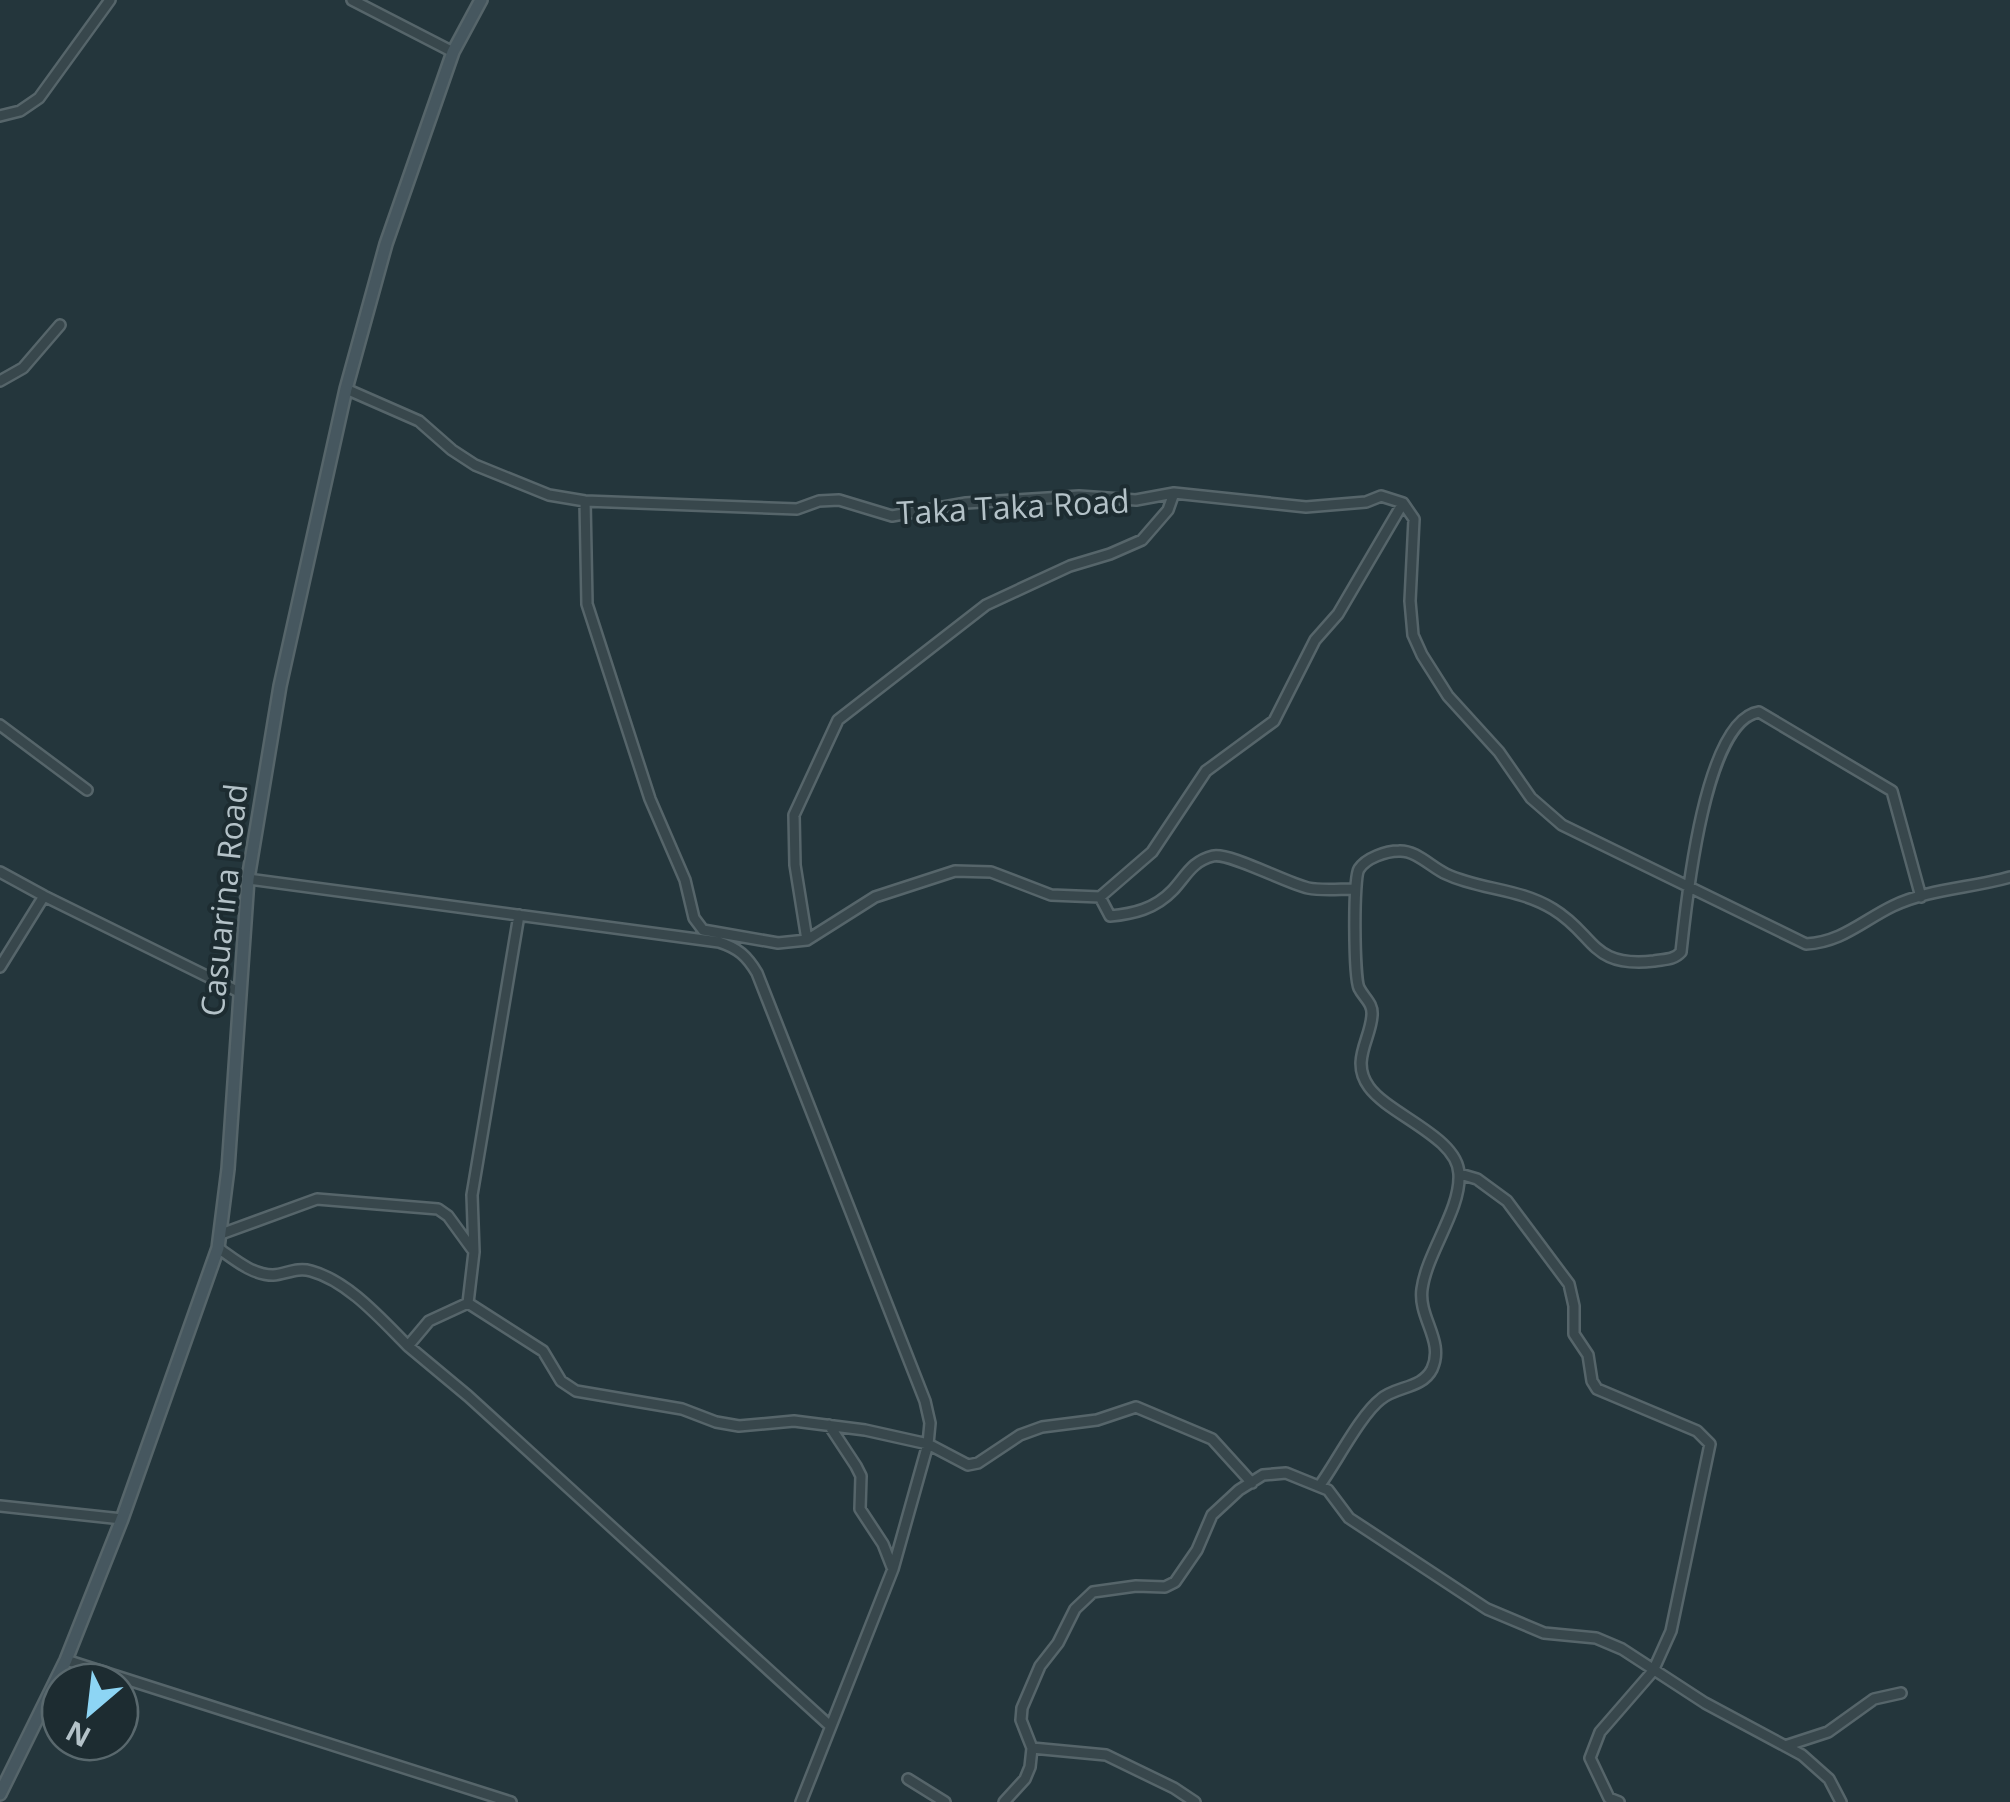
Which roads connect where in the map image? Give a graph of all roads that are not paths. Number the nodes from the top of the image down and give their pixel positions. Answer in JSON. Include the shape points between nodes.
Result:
{"nodes":[{"id":1,"x":110,"y":0,"type":"edge"},
{"id":2,"x":352,"y":0,"type":"edge"},
{"id":3,"x":481,"y":0,"type":"edge"},
{"id":4,"x":453,"y":52,"type":"junction"},
{"id":5,"x":0,"y":116,"type":"edge"},
{"id":6,"x":60,"y":325,"type":"dead end"},
{"id":7,"x":0,"y":382,"type":"edge"},
{"id":8,"x":346,"y":389,"type":"junction"},
{"id":9,"x":1174,"y":493,"type":"junction"},
{"id":10,"x":584,"y":501,"type":"junction"},
{"id":11,"x":1403,"y":504,"type":"junction"},
{"id":12,"x":0,"y":725,"type":"edge"},
{"id":13,"x":86,"y":790,"type":"dead end"},
{"id":14,"x":0,"y":872,"type":"edge"},
{"id":15,"x":2010,"y":878,"type":"edge"},
{"id":16,"x":248,"y":880,"type":"junction"},
{"id":17,"x":1688,"y":886,"type":"junction"},
{"id":18,"x":1354,"y":889,"type":"junction"},
{"id":19,"x":44,"y":896,"type":"junction"},
{"id":20,"x":1100,"y":897,"type":"junction"},
{"id":21,"x":1920,"y":897,"type":"junction"},
{"id":22,"x":519,"y":915,"type":"junction"},
{"id":23,"x":702,"y":930,"type":"junction"},
{"id":24,"x":806,"y":940,"type":"junction"},
{"id":25,"x":719,"y":942,"type":"junction"},
{"id":26,"x":0,"y":967,"type":"edge"},
{"id":27,"x":240,"y":992,"type":"junction"},
{"id":28,"x":1460,"y":1174,"type":"junction"},
{"id":29,"x":222,"y":1234,"type":"junction"},
{"id":30,"x":218,"y":1248,"type":"junction"},
{"id":31,"x":474,"y":1252,"type":"junction"},
{"id":32,"x":468,"y":1303,"type":"junction"},
{"id":33,"x":408,"y":1346,"type":"junction"},
{"id":34,"x":830,"y":1425,"type":"junction"},
{"id":35,"x":928,"y":1444,"type":"junction"},
{"id":36,"x":1252,"y":1483,"type":"junction"},
{"id":37,"x":1320,"y":1485,"type":"junction"},
{"id":38,"x":0,"y":1506,"type":"edge"},
{"id":39,"x":122,"y":1519,"type":"junction"},
{"id":40,"x":893,"y":1569,"type":"junction"},
{"id":41,"x":66,"y":1660,"type":"junction"},
{"id":42,"x":1653,"y":1671,"type":"junction"},
{"id":43,"x":1901,"y":1694,"type":"dead end"},
{"id":44,"x":829,"y":1725,"type":"junction"},
{"id":45,"x":1785,"y":1746,"type":"junction"},
{"id":46,"x":1032,"y":1748,"type":"junction"},
{"id":47,"x":908,"y":1779,"type":"dead end"},
{"id":48,"x":0,"y":1794,"type":"edge"},
{"id":49,"x":511,"y":1802,"type":"edge"},
{"id":50,"x":802,"y":1802,"type":"edge"},
{"id":51,"x":945,"y":1802,"type":"edge"},
{"id":52,"x":1004,"y":1802,"type":"edge"},
{"id":53,"x":1195,"y":1802,"type":"edge"},
{"id":54,"x":1619,"y":1802,"type":"edge"},
{"id":55,"x":1841,"y":1802,"type":"edge"}],
"edges":[{"from":1,"to":5,"type":"street","via":[[38,98]]},
{"from":2,"to":4,"type":"street"},
{"from":3,"to":4,"type":"street","name":"Casuarina Road"},
{"from":4,"to":8,"type":"street","name":"Casuarina Road","via":[[386,244]]},
{"from":6,"to":7,"type":"street","via":[[23,368]]},
{"from":8,"to":10,"type":"street","name":"Taka Taka Road","via":[[419,421],[475,465]]},
{"from":8,"to":16,"type":"street","name":"Casuarina Road","via":[[270,738]]},
{"from":9,"to":10,"type":"street","name":"Taka Taka Road","via":[[1136,500],[966,503],[892,516],[839,500],[798,509]]},
{"from":9,"to":11,"type":"street","name":"Taka Taka Road","via":[[1306,507],[1380,496]]},
{"from":9,"to":24,"type":"street","via":[[1142,540],[986,605],[838,720],[794,814]]},
{"from":10,"to":23,"type":"street","via":[[587,604],[650,798]]},
{"from":11,"to":17,"type":"street","via":[[1414,519],[1413,634],[1433,676],[1531,798],[1562,825]]},
{"from":11,"to":20,"type":"street","via":[[1338,614],[1315,640],[1274,721],[1206,772],[1152,852]]},
{"from":12,"to":13,"type":"street"},
{"from":14,"to":19,"type":"street"},
{"from":15,"to":21,"type":"street"},
{"from":16,"to":22,"type":"street"},
{"from":16,"to":27,"type":"street","name":"Casuarina Road"},
{"from":17,"to":18,"type":"street","via":[[1679,956],[1633,963],[1592,948],[1554,909],[1452,877],[1413,853],[1369,859]]},
{"from":17,"to":21,"type":"street","via":[[1806,944],[1840,938]]},
{"from":17,"to":21,"type":"street","via":[[1714,765],[1754,712],[1892,791]]},
{"from":18,"to":20,"type":"street","via":[[1311,889],[1213,856],[1191,866],[1172,891],[1136,914],[1110,916]]},
{"from":18,"to":28,"type":"street","via":[[1354,965],[1373,1017],[1362,1069],[1369,1087],[1453,1154]]},
{"from":19,"to":26,"type":"street"},
{"from":19,"to":27,"type":"street"},
{"from":20,"to":24,"type":"street","via":[[1051,896],[991,872],[954,871],[876,897]]},
{"from":22,"to":25,"type":"street"},
{"from":22,"to":31,"type":"street","via":[[472,1195]]},
{"from":23,"to":24,"type":"street"},
{"from":23,"to":25,"type":"street"},
{"from":25,"to":35,"type":"street","via":[[747,956],[757,974],[925,1401]]},
{"from":27,"to":29,"type":"street","name":"Casuarina Road"},
{"from":28,"to":37,"type":"street","via":[[1422,1289],[1423,1314],[1437,1346],[1431,1370],[1424,1380],[1374,1404]]},
{"from":28,"to":42,"type":"street","via":[[1477,1178],[1507,1202],[1569,1284],[1574,1334],[1598,1390],[1697,1430],[1710,1444],[1671,1630]]},
{"from":29,"to":30,"type":"street","name":"Casuarina Road"},
{"from":29,"to":31,"type":"street","via":[[331,1198],[438,1209]]},
{"from":30,"to":33,"type":"street","via":[[260,1274],[315,1272],[360,1301]]},
{"from":30,"to":39,"type":"street","name":"Casuarina Road"},
{"from":31,"to":32,"type":"street"},
{"from":32,"to":33,"type":"street","via":[[429,1321]]},
{"from":32,"to":34,"type":"street","via":[[543,1351],[576,1391],[739,1426]]},
{"from":33,"to":44,"type":"street"},
{"from":34,"to":35,"type":"street"},
{"from":34,"to":40,"type":"street","via":[[856,1466],[860,1509]]},
{"from":35,"to":36,"type":"street","via":[[974,1464],[1042,1427],[1136,1407],[1212,1438]]},
{"from":35,"to":40,"type":"street"},
{"from":36,"to":37,"type":"street","via":[[1286,1473]]},
{"from":36,"to":46,"type":"street","via":[[1212,1515],[1175,1582],[1093,1592],[1076,1609],[1022,1708]]},
{"from":37,"to":42,"type":"street","via":[[1349,1518],[1486,1608],[1544,1633],[1596,1638]]},
{"from":38,"to":39,"type":"street"},
{"from":39,"to":41,"type":"street","name":"Casuarina Road"},
{"from":40,"to":44,"type":"street"},
{"from":41,"to":48,"type":"street","name":"Casuarina Road"},
{"from":41,"to":49,"type":"street"},
{"from":42,"to":45,"type":"street"},
{"from":42,"to":54,"type":"street","via":[[1600,1732],[1590,1758],[1610,1798]]},
{"from":43,"to":45,"type":"street","via":[[1874,1699],[1828,1732]]},
{"from":44,"to":50,"type":"street"},
{"from":45,"to":55,"type":"street","via":[[1829,1779]]},
{"from":46,"to":52,"type":"street","via":[[1024,1779]]},
{"from":46,"to":53,"type":"street","via":[[1106,1755]]},
{"from":47,"to":51,"type":"street"}]}
